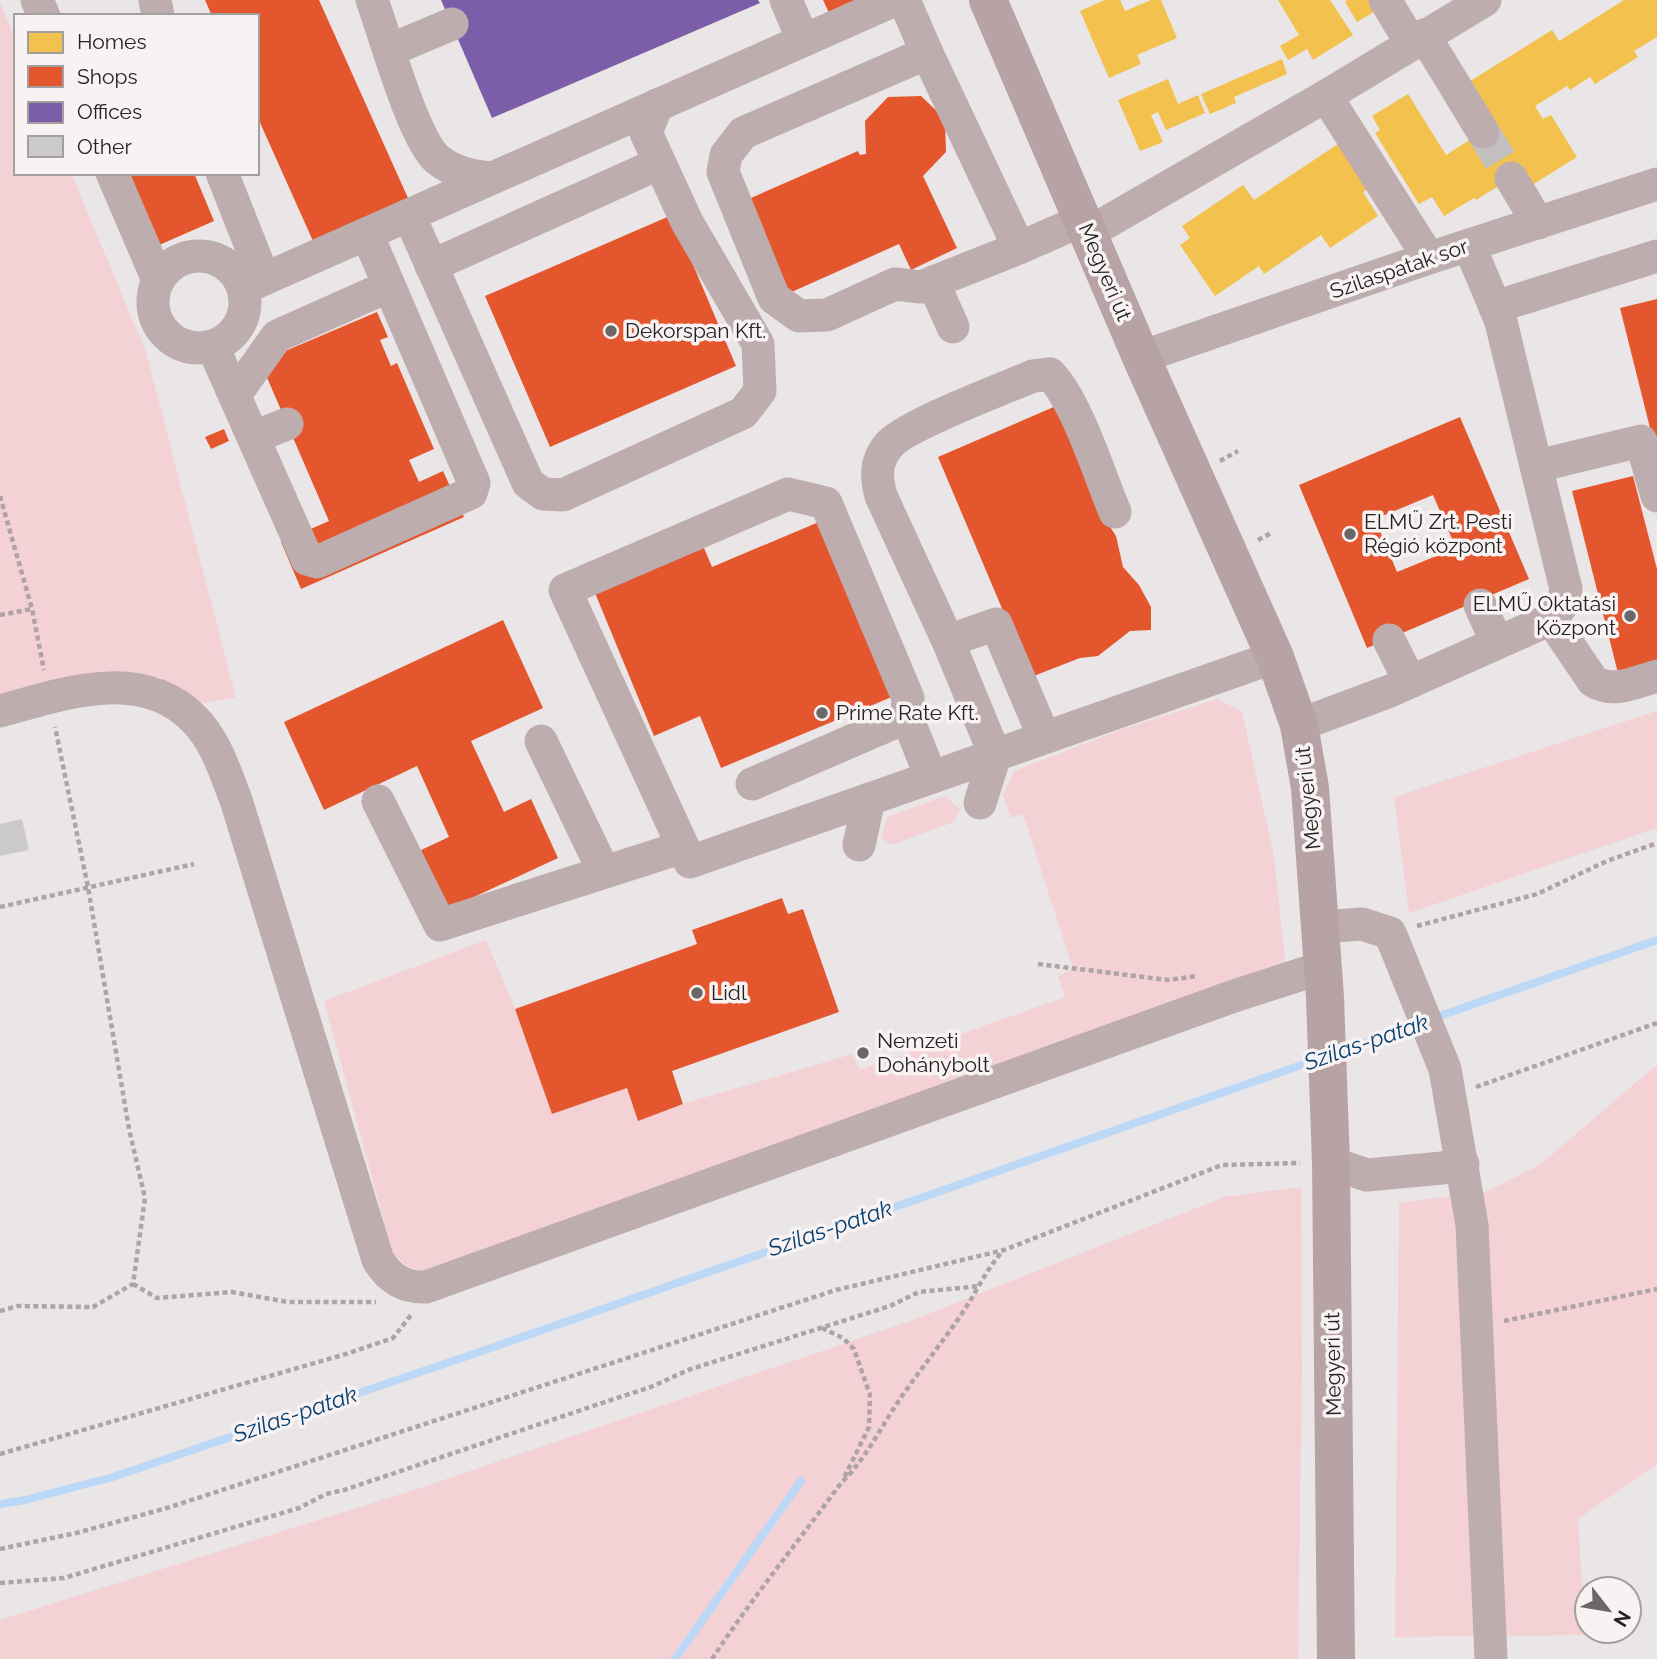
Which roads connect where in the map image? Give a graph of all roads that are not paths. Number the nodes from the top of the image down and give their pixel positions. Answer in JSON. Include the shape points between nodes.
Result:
{"nodes":[{"id":1,"x":372,"y":0,"type":"edge"},
{"id":2,"x":786,"y":0,"type":"edge"},
{"id":3,"x":895,"y":0,"type":"edge"},
{"id":4,"x":904,"y":0,"type":"edge"},
{"id":5,"x":988,"y":0,"type":"edge"},
{"id":6,"x":1385,"y":0,"type":"edge"},
{"id":7,"x":1485,"y":0,"type":"edge"},
{"id":8,"x":452,"y":24,"type":"dead end"},
{"id":9,"x":1418,"y":39,"type":"junction"},
{"id":10,"x":803,"y":40,"type":"junction"},
{"id":11,"x":390,"y":50,"type":"junction"},
{"id":12,"x":927,"y":53,"type":"junction"},
{"id":13,"x":1326,"y":96,"type":"junction"},
{"id":14,"x":657,"y":105,"type":"junction"},
{"id":15,"x":1483,"y":132,"type":"tunnel mouth"},
{"id":16,"x":660,"y":163,"type":"junction"},
{"id":17,"x":113,"y":175,"type":"edge"},
{"id":18,"x":223,"y":175,"type":"edge"},
{"id":19,"x":492,"y":178,"type":"junction"},
{"id":20,"x":1511,"y":178,"type":"tunnel mouth"},
{"id":21,"x":1657,"y":184,"type":"edge"},
{"id":22,"x":409,"y":215,"type":"junction"},
{"id":23,"x":1538,"y":223,"type":"junction"},
{"id":24,"x":1085,"y":226,"type":"junction"},
{"id":25,"x":367,"y":234,"type":"junction"},
{"id":26,"x":1469,"y":245,"type":"junction"},
{"id":27,"x":1019,"y":248,"type":"junction"},
{"id":28,"x":1657,"y":256,"type":"edge"},
{"id":29,"x":1429,"y":258,"type":"junction"},
{"id":30,"x":431,"y":266,"type":"junction"},
{"id":31,"x":158,"y":280,"type":"junction"},
{"id":32,"x":933,"y":282,"type":"junction"},
{"id":33,"x":254,"y":284,"type":"junction"},
{"id":34,"x":389,"y":286,"type":"junction"},
{"id":35,"x":1495,"y":307,"type":"junction"},
{"id":36,"x":953,"y":327,"type":"dead end"},
{"id":37,"x":213,"y":347,"type":"junction"},
{"id":38,"x":1141,"y":357,"type":"junction"},
{"id":39,"x":235,"y":395,"type":"junction"},
{"id":40,"x":287,"y":424,"type":"dead end"},
{"id":41,"x":254,"y":437,"type":"junction"},
{"id":42,"x":1537,"y":466,"type":"junction"},
{"id":43,"x":1657,"y":495,"type":"edge"},
{"id":44,"x":1115,"y":512,"type":"dead end"},
{"id":45,"x":1480,"y":605,"type":"dead end"},
{"id":46,"x":1551,"y":619,"type":"junction"},
{"id":47,"x":1390,"y":640,"type":"dead end"},
{"id":48,"x":948,"y":641,"type":"junction"},
{"id":49,"x":1497,"y":643,"type":"junction"},
{"id":50,"x":1275,"y":657,"type":"junction"},
{"id":51,"x":1657,"y":676,"type":"edge"},
{"id":52,"x":1410,"y":682,"type":"junction"},
{"id":53,"x":0,"y":711,"type":"edge"},
{"id":54,"x":907,"y":717,"type":"junction"},
{"id":55,"x":1300,"y":725,"type":"junction"},
{"id":56,"x":1044,"y":737,"type":"junction"},
{"id":57,"x":541,"y":741,"type":"dead end"},
{"id":58,"x":995,"y":755,"type":"junction"},
{"id":59,"x":931,"y":777,"type":"junction"},
{"id":60,"x":752,"y":784,"type":"dead end"},
{"id":61,"x":869,"y":799,"type":"junction"},
{"id":62,"x":378,"y":801,"type":"dead end"},
{"id":63,"x":980,"y":803,"type":"dead end"},
{"id":64,"x":859,"y":845,"type":"dead end"},
{"id":65,"x":683,"y":847,"type":"junction"},
{"id":66,"x":604,"y":872,"type":"junction"},
{"id":67,"x":1321,"y":927,"type":"junction"},
{"id":68,"x":1325,"y":982,"type":"junction"},
{"id":69,"x":1331,"y":1163,"type":"junction"},
{"id":70,"x":1463,"y":1164,"type":"junction"},
{"id":71,"x":1336,"y":1659,"type":"edge"},
{"id":72,"x":1491,"y":1659,"type":"edge"}],
"edges":[{"from":1,"to":11,"type":"street"},
{"from":2,"to":10,"type":"street"},
{"from":3,"to":10,"type":"street"},
{"from":4,"to":12,"type":"street"},
{"from":5,"to":24,"type":"main road","name":"Megyeri út"},
{"from":6,"to":9,"type":"street"},
{"from":7,"to":9,"type":"street"},
{"from":8,"to":11,"type":"street"},
{"from":9,"to":13,"type":"street"},
{"from":9,"to":15,"type":"street"},
{"from":10,"to":14,"type":"street"},
{"from":11,"to":19,"type":"street","via":[[419,132],[436,158],[463,175]]},
{"from":12,"to":27,"type":"street"},
{"from":12,"to":32,"type":"street","via":[[743,133],[726,155],[723,172],[774,298],[799,316],[827,316],[895,284],[920,287]]},
{"from":13,"to":24,"type":"street"},
{"from":13,"to":29,"type":"street"},
{"from":14,"to":16,"type":"street","via":[[646,133]]},
{"from":14,"to":19,"type":"street"},
{"from":16,"to":30,"type":"street"},
{"from":16,"to":30,"type":"street","via":[[687,222],[758,344],[760,391],[743,412],[563,495],[543,494],[528,483]]},
{"from":17,"to":31,"type":"street"},
{"from":18,"to":33,"type":"street"},
{"from":19,"to":22,"type":"street"},
{"from":20,"to":23,"type":"street"},
{"from":21,"to":23,"type":"street","name":"Szilaspatak sor"},
{"from":22,"to":25,"type":"street"},
{"from":22,"to":30,"type":"street"},
{"from":23,"to":26,"type":"street","name":"Szilaspatak sor"},
{"from":24,"to":27,"type":"street"},
{"from":24,"to":38,"type":"main road","name":"Megyeri út"},
{"from":25,"to":33,"type":"street"},
{"from":25,"to":34,"type":"street"},
{"from":26,"to":29,"type":"street","name":"Szilaspatak sor"},
{"from":26,"to":35,"type":"street"},
{"from":27,"to":32,"type":"street"},
{"from":28,"to":35,"type":"street"},
{"from":29,"to":38,"type":"street","name":"Szilaspatak sor"},
{"from":31,"to":33,"type":"street","via":[[181,259],[196,256],[212,257]]},
{"from":31,"to":37,"type":"street","via":[[153,311],[164,332],[182,346]]},
{"from":32,"to":36,"type":"street"},
{"from":33,"to":37,"type":"street","via":[[240,324],[226,341]]},
{"from":34,"to":39,"type":"street","via":[[277,336]]},
{"from":34,"to":41,"type":"street","via":[[474,484],[471,493],[317,562],[307,559]]},
{"from":35,"to":42,"type":"street"},
{"from":37,"to":39,"type":"street"},
{"from":38,"to":50,"type":"main road","name":"Megyeri út"},
{"from":39,"to":41,"type":"street"},
{"from":40,"to":41,"type":"street"},
{"from":42,"to":43,"type":"street","via":[[1641,441]]},
{"from":42,"to":46,"type":"street","via":[[1566,589],[1563,604]]},
{"from":44,"to":48,"type":"street","via":[[1072,408],[1050,374],[1021,381],[914,428],[889,444],[876,477],[881,496]]},
{"from":45,"to":49,"type":"street"},
{"from":46,"to":49,"type":"street"},
{"from":46,"to":51,"type":"street","via":[[1593,681],[1603,687]]},
{"from":47,"to":52,"type":"street"},
{"from":48,"to":56,"type":"street","via":[[996,624]]},
{"from":48,"to":58,"type":"street"},
{"from":49,"to":52,"type":"street"},
{"from":50,"to":55,"type":"main road","name":"Megyeri út"},
{"from":50,"to":56,"type":"street"},
{"from":52,"to":55,"type":"street"},
{"from":53,"to":68,"type":"street","via":[[120,687],[164,697],[205,732],[236,800],[378,1260],[395,1280],[417,1286],[1234,996]]},
{"from":54,"to":59,"type":"street"},
{"from":54,"to":60,"type":"street"},
{"from":54,"to":65,"type":"street","via":[[908,698],[825,503],[788,494],[565,590]]},
{"from":55,"to":67,"type":"main road","name":"Megyeri út"},
{"from":56,"to":58,"type":"street"},
{"from":57,"to":66,"type":"street"},
{"from":58,"to":59,"type":"street"},
{"from":58,"to":63,"type":"street"},
{"from":59,"to":61,"type":"street"},
{"from":61,"to":64,"type":"street"},
{"from":61,"to":65,"type":"street","via":[[690,862]]},
{"from":62,"to":66,"type":"street","via":[[440,925]]},
{"from":65,"to":66,"type":"street"},
{"from":67,"to":68,"type":"main road","name":"Megyeri út"},
{"from":67,"to":70,"type":"street","via":[[1362,924],[1390,933],[1448,1082]]},
{"from":68,"to":69,"type":"main road","name":"Megyeri út"},
{"from":69,"to":70,"type":"street","via":[[1367,1175]]},
{"from":69,"to":71,"type":"main road","name":"Megyeri út"},
{"from":70,"to":72,"type":"street","via":[[1472,1226]]}]}
